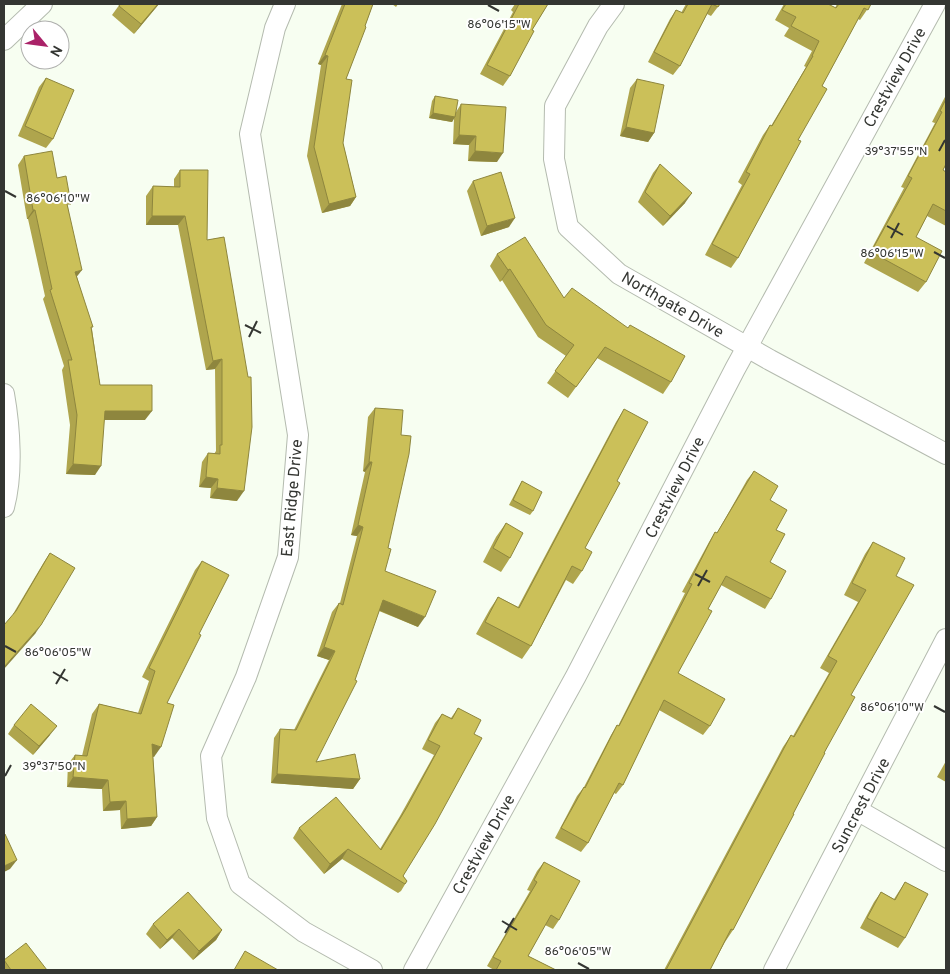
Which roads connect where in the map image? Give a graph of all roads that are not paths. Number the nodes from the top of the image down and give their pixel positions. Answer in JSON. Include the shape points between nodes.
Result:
{"nodes":[{"id":1,"x":42,"y":4,"type":"edge"},
{"id":2,"x":285,"y":4,"type":"edge"},
{"id":3,"x":614,"y":4,"type":"edge"},
{"id":4,"x":934,"y":4,"type":"edge"},
{"id":5,"x":4,"y":40,"type":"edge"},
{"id":6,"x":747,"y":347,"type":"junction"},
{"id":7,"x":4,"y":394,"type":"edge"},
{"id":8,"x":946,"y":454,"type":"edge"},
{"id":9,"x":4,"y":508,"type":"edge"},
{"id":10,"x":946,"y":639,"type":"edge"},
{"id":11,"x":857,"y":810,"type":"junction"},
{"id":12,"x":946,"y":861,"type":"edge"},
{"id":13,"x":372,"y":970,"type":"edge"},
{"id":14,"x":414,"y":970,"type":"edge"},
{"id":15,"x":774,"y":970,"type":"edge"}],
"edges":[{"from":1,"to":5,"type":"street"},
{"from":2,"to":13,"type":"street","name":"East Ridge Drive","via":[[275,28],[250,134],[298,435],[288,558],[246,677],[211,756],[216,818],[240,884],[304,932]]},
{"from":3,"to":6,"type":"street","name":"Northgate Drive","via":[[598,26],[555,106],[554,159],[568,227],[618,274]]},
{"from":4,"to":6,"type":"street","name":"Crestview Drive"},
{"from":6,"to":8,"type":"street","name":"Northgate Drive"},
{"from":6,"to":14,"type":"street","name":"Crestview Drive","via":[[576,676]]},
{"from":7,"to":9,"type":"street","via":[[9,423],[8,492]]},
{"from":10,"to":11,"type":"street","name":"Suncrest Drive"},
{"from":11,"to":12,"type":"street"},
{"from":11,"to":15,"type":"street","name":"Suncrest Drive"}]}
